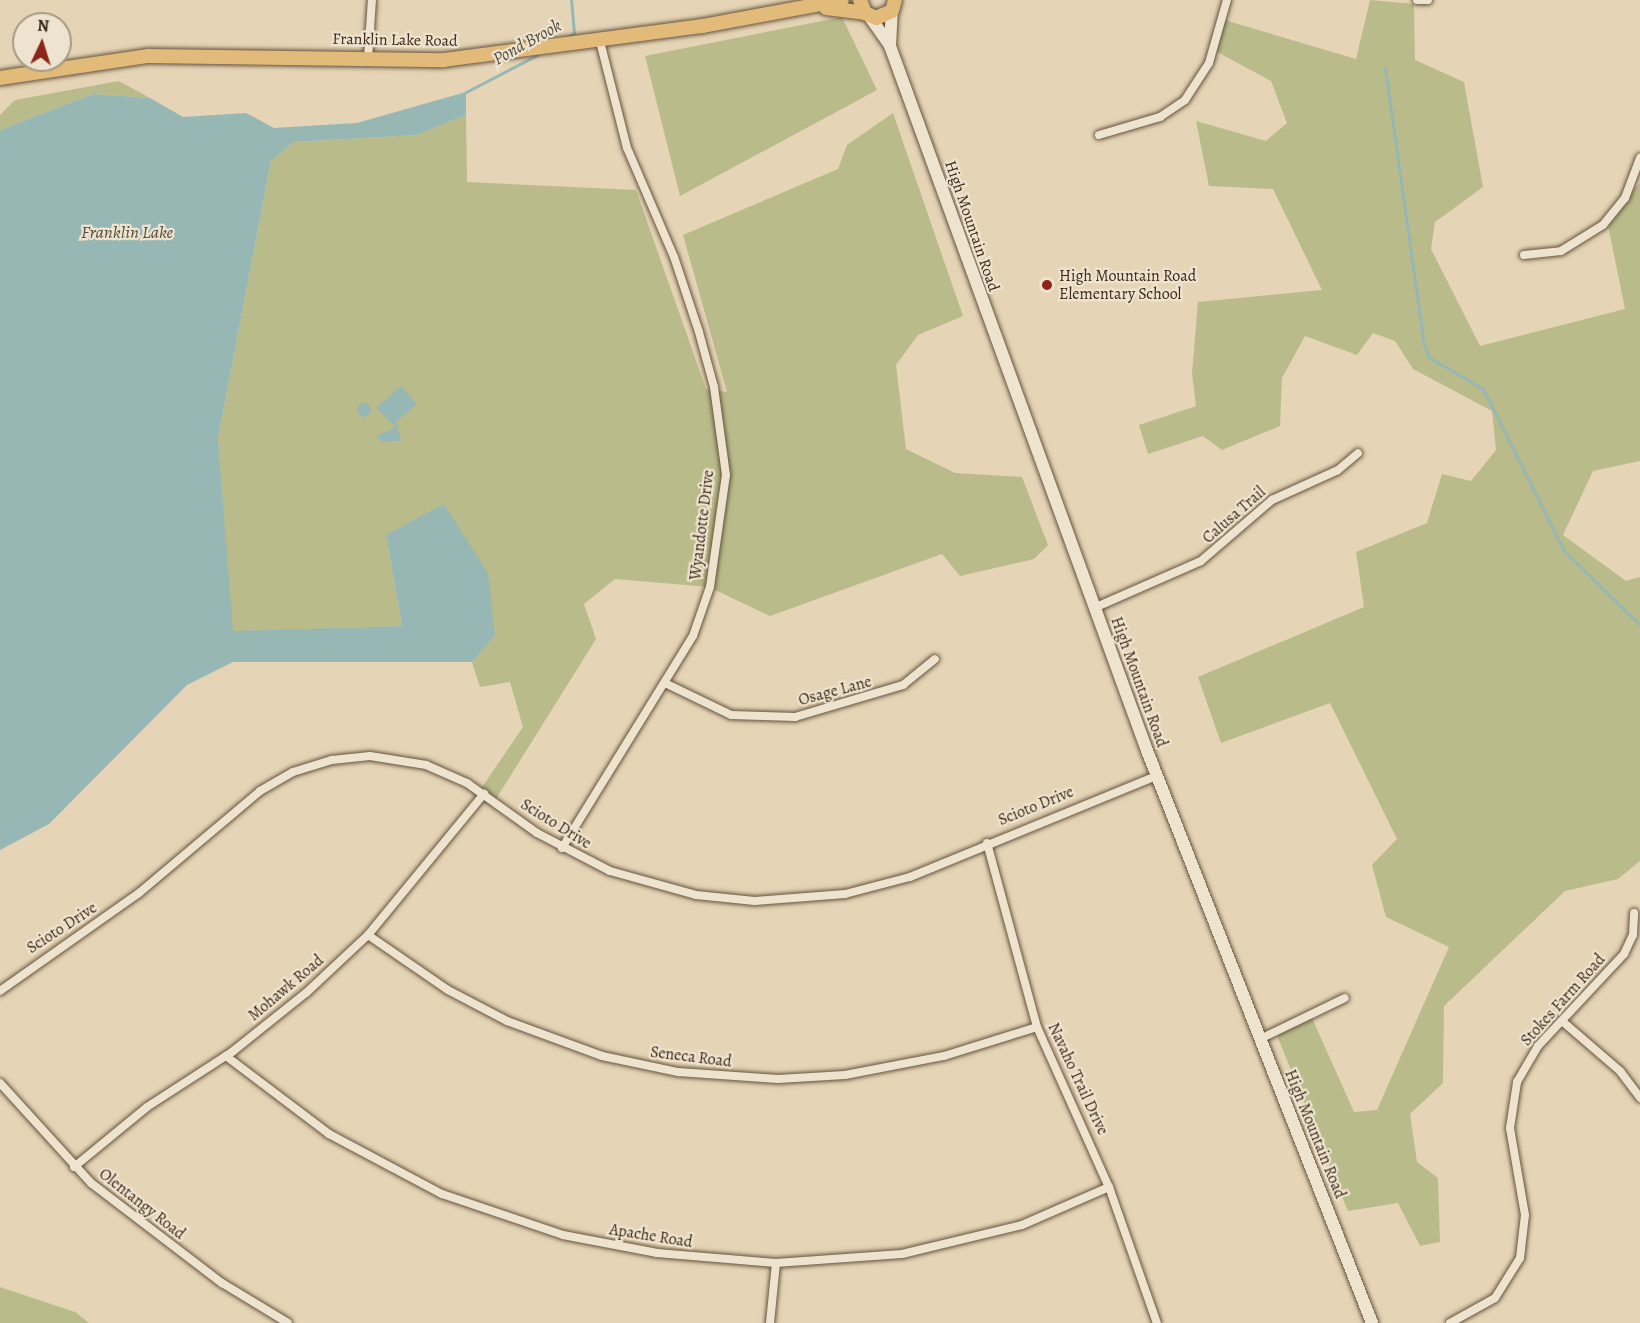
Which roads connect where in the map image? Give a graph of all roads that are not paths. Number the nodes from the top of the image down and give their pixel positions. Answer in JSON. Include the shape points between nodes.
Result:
{"nodes":[{"id":1,"x":372,"y":0,"type":"edge"},
{"id":2,"x":842,"y":0,"type":"edge"},
{"id":3,"x":860,"y":0,"type":"edge"},
{"id":4,"x":1227,"y":0,"type":"edge"},
{"id":5,"x":1417,"y":0,"type":"edge"},
{"id":6,"x":1428,"y":0,"type":"edge"},
{"id":7,"x":896,"y":4,"type":"edge"},
{"id":8,"x":823,"y":7,"type":"junction"},
{"id":9,"x":868,"y":15,"type":"junction"},
{"id":10,"x":600,"y":41,"type":"junction"},
{"id":11,"x":890,"y":46,"type":"junction"},
{"id":12,"x":368,"y":58,"type":"junction"},
{"id":13,"x":0,"y":78,"type":"edge"},
{"id":14,"x":1099,"y":135,"type":"dead end"},
{"id":15,"x":1640,"y":158,"type":"edge"},
{"id":16,"x":1524,"y":255,"type":"dead end"},
{"id":17,"x":1358,"y":453,"type":"dead end"},
{"id":18,"x":1094,"y":608,"type":"junction"},
{"id":19,"x":935,"y":659,"type":"dead end"},
{"id":20,"x":667,"y":684,"type":"junction"},
{"id":21,"x":1156,"y":776,"type":"junction"},
{"id":22,"x":484,"y":794,"type":"junction"},
{"id":23,"x":987,"y":843,"type":"junction"},
{"id":24,"x":562,"y":849,"type":"junction"},
{"id":25,"x":1634,"y":913,"type":"dead end"},
{"id":26,"x":368,"y":935,"type":"junction"},
{"id":27,"x":0,"y":991,"type":"edge"},
{"id":28,"x":1345,"y":998,"type":"dead end"},
{"id":29,"x":1562,"y":1021,"type":"junction"},
{"id":30,"x":1037,"y":1027,"type":"junction"},
{"id":31,"x":1260,"y":1039,"type":"junction"},
{"id":32,"x":226,"y":1056,"type":"junction"},
{"id":33,"x":0,"y":1083,"type":"edge"},
{"id":34,"x":1640,"y":1098,"type":"edge"},
{"id":35,"x":74,"y":1167,"type":"junction"},
{"id":36,"x":1109,"y":1187,"type":"junction"},
{"id":37,"x":776,"y":1263,"type":"junction"},
{"id":38,"x":288,"y":1323,"type":"edge"},
{"id":39,"x":770,"y":1323,"type":"edge"},
{"id":40,"x":1157,"y":1323,"type":"edge"},
{"id":41,"x":1372,"y":1323,"type":"edge"},
{"id":42,"x":1450,"y":1323,"type":"edge"}],
"edges":[{"from":1,"to":12,"type":"street"},
{"from":2,"to":8,"type":"main road","name":"Franklin Lake Road"},
{"from":3,"to":9,"type":"main road"},
{"from":4,"to":14,"type":"street","via":[[1209,63],[1185,100],[1160,117]]},
{"from":5,"to":6,"type":"street"},
{"from":7,"to":9,"type":"main road"},
{"from":7,"to":11,"type":"main road","name":"High Mountain Road"},
{"from":8,"to":9,"type":"main road","name":"Franklin Lake Road"},
{"from":8,"to":10,"type":"main road","name":"Franklin Lake Road"},
{"from":9,"to":11,"type":"main road","name":"High Mountain Road"},
{"from":10,"to":12,"type":"main road","name":"Franklin Lake Road","via":[[444,60]]},
{"from":10,"to":20,"type":"street","name":"Wyandotte Drive","via":[[627,148],[674,257],[699,332],[714,387],[726,475],[710,587]]},
{"from":11,"to":18,"type":"main road","name":"High Mountain Road"},
{"from":12,"to":13,"type":"main road","name":"Franklin Lake Road","via":[[148,56]]},
{"from":15,"to":16,"type":"street","via":[[1624,198],[1603,225],[1561,251]]},
{"from":17,"to":18,"type":"street","name":"Calusa Trail","via":[[1338,470],[1272,500],[1201,561]]},
{"from":18,"to":21,"type":"main road","name":"High Mountain Road"},
{"from":19,"to":20,"type":"street","name":"Osage Lane","via":[[903,685],[795,717],[731,715],[698,704]]},
{"from":20,"to":24,"type":"street","name":"Wyandotte Drive"},
{"from":21,"to":23,"type":"street","name":"Scioto Drive"},
{"from":21,"to":31,"type":"main road","name":"High Mountain Road"},
{"from":22,"to":24,"type":"street","name":"Scioto Drive"},
{"from":22,"to":26,"type":"street","name":"Mohawk Road"},
{"from":22,"to":27,"type":"street","name":"Scioto Drive","via":[[445,772],[392,758],[351,757],[293,772],[260,791],[139,893]]},
{"from":23,"to":24,"type":"street","name":"Scioto Drive","via":[[959,859],[875,887],[785,901],[726,899],[667,889]]},
{"from":23,"to":30,"type":"street","name":"Navaho Trail Drive"},
{"from":25,"to":29,"type":"street","name":"Stokes Farm Road","via":[[1633,935],[1624,954]]},
{"from":26,"to":30,"type":"street","name":"Seneca Road","via":[[438,984],[507,1021],[602,1056],[678,1072],[745,1078],[845,1075],[944,1056]]},
{"from":26,"to":32,"type":"street","name":"Mohawk Road","via":[[306,993]]},
{"from":28,"to":31,"type":"street"},
{"from":29,"to":34,"type":"street","via":[[1620,1071]]},
{"from":29,"to":42,"type":"street","name":"Stokes Farm Road","via":[[1532,1054],[1513,1097],[1510,1128],[1525,1230],[1520,1258],[1495,1298]]},
{"from":30,"to":36,"type":"street","name":"Navaho Trail Drive"},
{"from":31,"to":41,"type":"main road","name":"High Mountain Road"},
{"from":32,"to":35,"type":"street","name":"Mohawk Road","via":[[147,1107]]},
{"from":32,"to":37,"type":"street","name":"Apache Road","via":[[339,1140],[482,1209],[615,1246]]},
{"from":33,"to":35,"type":"street","name":"Olentangy Road"},
{"from":35,"to":38,"type":"street","name":"Olentangy Road","via":[[197,1265]]},
{"from":36,"to":37,"type":"street","name":"Apache Road","via":[[1022,1225],[943,1246],[862,1259]]},
{"from":36,"to":40,"type":"street","name":"Navaho Trail Drive"},
{"from":37,"to":39,"type":"street"}]}
